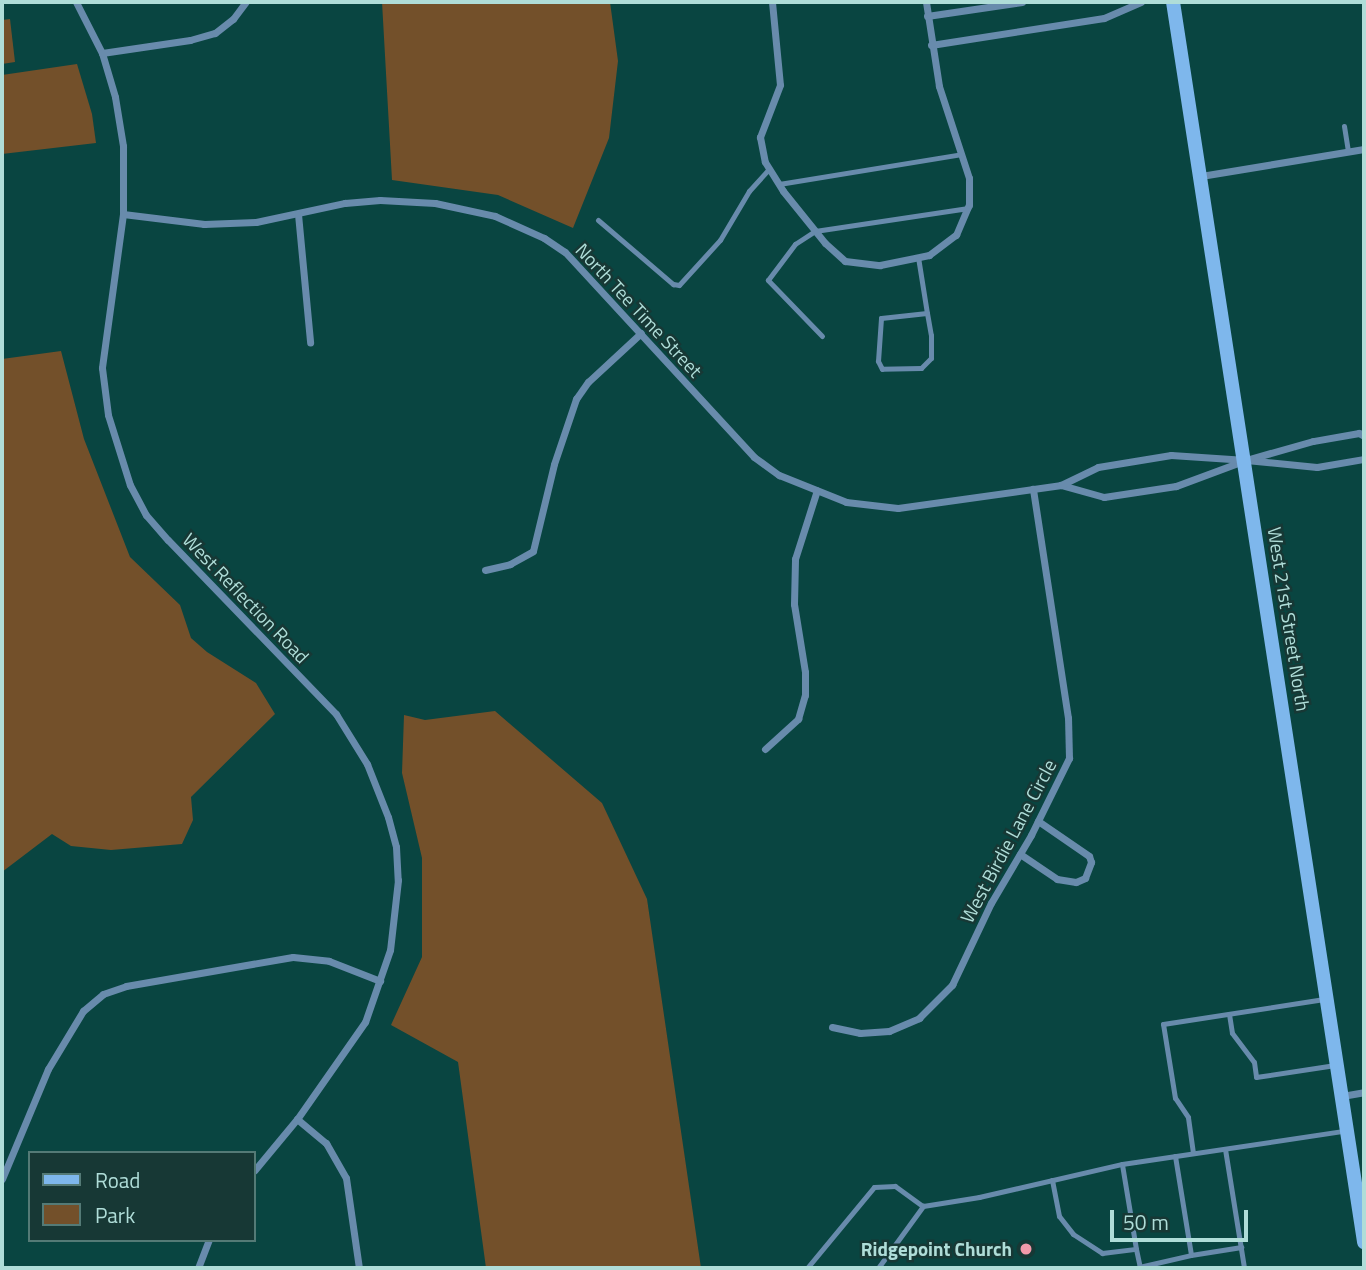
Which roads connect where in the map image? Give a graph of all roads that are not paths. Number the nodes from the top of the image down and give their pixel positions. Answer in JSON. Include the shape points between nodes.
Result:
{"nodes":[{"id":1,"x":76,"y":2,"type":"edge"},
{"id":2,"x":246,"y":2,"type":"edge"},
{"id":3,"x":772,"y":2,"type":"edge"},
{"id":4,"x":926,"y":2,"type":"edge"},
{"id":5,"x":1022,"y":2,"type":"edge"},
{"id":6,"x":1141,"y":2,"type":"edge"},
{"id":7,"x":1173,"y":2,"type":"edge"},
{"id":8,"x":927,"y":16,"type":"junction"},
{"id":9,"x":931,"y":45,"type":"junction"},
{"id":10,"x":102,"y":53,"type":"junction"},
{"id":11,"x":1344,"y":126,"type":"dead end"},
{"id":12,"x":1364,"y":149,"type":"edge"},
{"id":13,"x":1348,"y":152,"type":"junction"},
{"id":14,"x":962,"y":154,"type":"junction"},
{"id":15,"x":769,"y":169,"type":"junction"},
{"id":16,"x":1201,"y":176,"type":"junction"},
{"id":17,"x":778,"y":184,"type":"junction"},
{"id":18,"x":968,"y":208,"type":"junction"},
{"id":19,"x":123,"y":214,"type":"junction"},
{"id":20,"x":298,"y":214,"type":"junction"},
{"id":21,"x":598,"y":220,"type":"dead end"},
{"id":22,"x":815,"y":231,"type":"junction"},
{"id":23,"x":918,"y":257,"type":"junction"},
{"id":24,"x":927,"y":313,"type":"junction"},
{"id":25,"x":641,"y":333,"type":"junction"},
{"id":26,"x":822,"y":335,"type":"dead end"},
{"id":27,"x":310,"y":342,"type":"dead end"},
{"id":28,"x":1364,"y":436,"type":"edge"},
{"id":29,"x":1364,"y":459,"type":"edge"},
{"id":30,"x":1245,"y":460,"type":"junction"},
{"id":31,"x":1061,"y":485,"type":"junction"},
{"id":32,"x":1033,"y":489,"type":"junction"},
{"id":33,"x":817,"y":490,"type":"junction"},
{"id":34,"x":485,"y":570,"type":"dead end"},
{"id":35,"x":765,"y":749,"type":"dead end"},
{"id":36,"x":1038,"y":821,"type":"junction"},
{"id":37,"x":1020,"y":854,"type":"junction"},
{"id":38,"x":380,"y":981,"type":"junction"},
{"id":39,"x":1327,"y":999,"type":"junction"},
{"id":40,"x":1229,"y":1014,"type":"junction"},
{"id":41,"x":832,"y":1027,"type":"dead end"},
{"id":42,"x":1337,"y":1065,"type":"junction"},
{"id":43,"x":1364,"y":1092,"type":"edge"},
{"id":44,"x":1342,"y":1096,"type":"junction"},
{"id":45,"x":297,"y":1119,"type":"junction"},
{"id":46,"x":1347,"y":1130,"type":"junction"},
{"id":47,"x":1225,"y":1149,"type":"junction"},
{"id":48,"x":1193,"y":1153,"type":"junction"},
{"id":49,"x":1175,"y":1156,"type":"junction"},
{"id":50,"x":1122,"y":1164,"type":"junction"},
{"id":51,"x":256,"y":1169,"type":"edge"},
{"id":52,"x":2,"y":1179,"type":"edge"},
{"id":53,"x":1052,"y":1180,"type":"junction"},
{"id":54,"x":923,"y":1206,"type":"junction"},
{"id":55,"x":208,"y":1242,"type":"edge"},
{"id":56,"x":1364,"y":1242,"type":"edge"},
{"id":57,"x":1241,"y":1247,"type":"junction"},
{"id":58,"x":1136,"y":1248,"type":"junction"},
{"id":59,"x":1191,"y":1255,"type":"junction"},
{"id":60,"x":198,"y":1268,"type":"edge"},
{"id":61,"x":359,"y":1268,"type":"edge"},
{"id":62,"x":807,"y":1268,"type":"edge"},
{"id":63,"x":878,"y":1268,"type":"edge"},
{"id":64,"x":1139,"y":1268,"type":"edge"},
{"id":65,"x":1244,"y":1268,"type":"edge"}],
"edges":[{"from":1,"to":10,"type":"street","name":"West Reflection Road"},
{"from":2,"to":10,"type":"street","via":[[215,33]]},
{"from":3,"to":15,"type":"street","via":[[780,85],[760,137]]},
{"from":4,"to":8,"type":"street"},
{"from":5,"to":8,"type":"street"},
{"from":6,"to":9,"type":"street","via":[[1104,18]]},
{"from":7,"to":16,"type":"main road","name":"West 21st Street North"},
{"from":8,"to":9,"type":"street"},
{"from":9,"to":14,"type":"street","via":[[939,86]]},
{"from":10,"to":19,"type":"street","name":"West Reflection Road","via":[[123,146]]},
{"from":11,"to":13,"type":"lane"},
{"from":12,"to":13,"type":"street"},
{"from":13,"to":16,"type":"street"},
{"from":14,"to":17,"type":"lane"},
{"from":14,"to":18,"type":"street","via":[[969,178]]},
{"from":15,"to":17,"type":"street"},
{"from":15,"to":21,"type":"lane","via":[[749,191],[720,240],[679,285]]},
{"from":16,"to":30,"type":"main road","name":"West 21st Street North"},
{"from":17,"to":22,"type":"street"},
{"from":18,"to":22,"type":"lane"},
{"from":18,"to":23,"type":"street","via":[[956,235],[929,255]]},
{"from":19,"to":20,"type":"street","name":"North Tee Time Street","via":[[204,224],[256,222]]},
{"from":19,"to":38,"type":"street","name":"West Reflection Road","via":[[102,368],[108,415],[130,485],[146,515],[336,714],[362,754],[396,847],[396,916]]},
{"from":20,"to":25,"type":"street","name":"North Tee Time Street","via":[[345,203],[403,200],[463,207],[507,220],[565,252]]},
{"from":20,"to":27,"type":"street"},
{"from":22,"to":23,"type":"street","via":[[845,261],[880,265]]},
{"from":22,"to":26,"type":"lane","via":[[795,244],[768,280]]},
{"from":23,"to":24,"type":"lane"},
{"from":24,"to":24,"type":"lane","via":[[931,358],[927,365],[882,369],[878,360],[881,318]]},
{"from":25,"to":33,"type":"street","name":"North Tee Time Street","via":[[754,457],[779,475]]},
{"from":25,"to":34,"type":"street","via":[[576,398],[533,551],[510,564]]},
{"from":28,"to":30,"type":"street","name":"North Tee Time Street","via":[[1312,441]]},
{"from":29,"to":30,"type":"street","name":"North Tee Time Street","via":[[1317,467]]},
{"from":30,"to":31,"type":"street","name":"North Tee Time Street","via":[[1171,455],[1098,467]]},
{"from":30,"to":31,"type":"street","name":"North Tee Time Street","via":[[1176,486],[1104,497]]},
{"from":30,"to":39,"type":"main road","name":"West 21st Street North"},
{"from":31,"to":32,"type":"street","name":"North Tee Time Street"},
{"from":32,"to":33,"type":"street","name":"North Tee Time Street","via":[[898,508],[846,502]]},
{"from":32,"to":36,"type":"street","name":"West Birdie Lane Circle","via":[[1068,718],[1069,758]]},
{"from":33,"to":35,"type":"street","via":[[795,559],[794,604],[805,695],[798,719]]},
{"from":36,"to":37,"type":"street","name":"West Birdie Lane Circle"},
{"from":36,"to":37,"type":"street","via":[[1089,856],[1085,878],[1076,882],[1057,878]]},
{"from":37,"to":41,"type":"street","name":"West Birdie Lane Circle","via":[[952,985],[919,1018],[889,1031],[860,1033]]},
{"from":38,"to":45,"type":"street","name":"West Reflection Road","via":[[365,1022]]},
{"from":38,"to":52,"type":"street","via":[[329,961],[293,957],[103,994],[83,1011],[48,1069]]},
{"from":39,"to":40,"type":"lane"},
{"from":39,"to":42,"type":"main road","name":"West 21st Street North"},
{"from":40,"to":42,"type":"lane","via":[[1232,1033],[1254,1062],[1256,1077]]},
{"from":40,"to":48,"type":"lane","via":[[1163,1024],[1175,1098],[1188,1117]]},
{"from":42,"to":44,"type":"main road","name":"West 21st Street North"},
{"from":43,"to":44,"type":"street"},
{"from":44,"to":46,"type":"main road","name":"West 21st Street North"},
{"from":45,"to":51,"type":"street","name":"West Reflection Road"},
{"from":45,"to":61,"type":"street","via":[[326,1143],[346,1178]]},
{"from":46,"to":47,"type":"lane"},
{"from":46,"to":56,"type":"main road","name":"West 21st Street North"},
{"from":47,"to":48,"type":"lane"},
{"from":47,"to":57,"type":"lane"},
{"from":48,"to":49,"type":"lane"},
{"from":49,"to":50,"type":"lane"},
{"from":49,"to":59,"type":"lane"},
{"from":50,"to":53,"type":"lane"},
{"from":50,"to":58,"type":"lane"},
{"from":53,"to":54,"type":"lane"},
{"from":53,"to":58,"type":"lane","via":[[1059,1216],[1073,1234],[1102,1253]]},
{"from":54,"to":62,"type":"lane","via":[[895,1186],[874,1187]]},
{"from":54,"to":63,"type":"lane"},
{"from":55,"to":60,"type":"street"},
{"from":57,"to":59,"type":"lane"},
{"from":57,"to":65,"type":"lane"},
{"from":58,"to":64,"type":"lane"},
{"from":59,"to":64,"type":"lane"}]}
